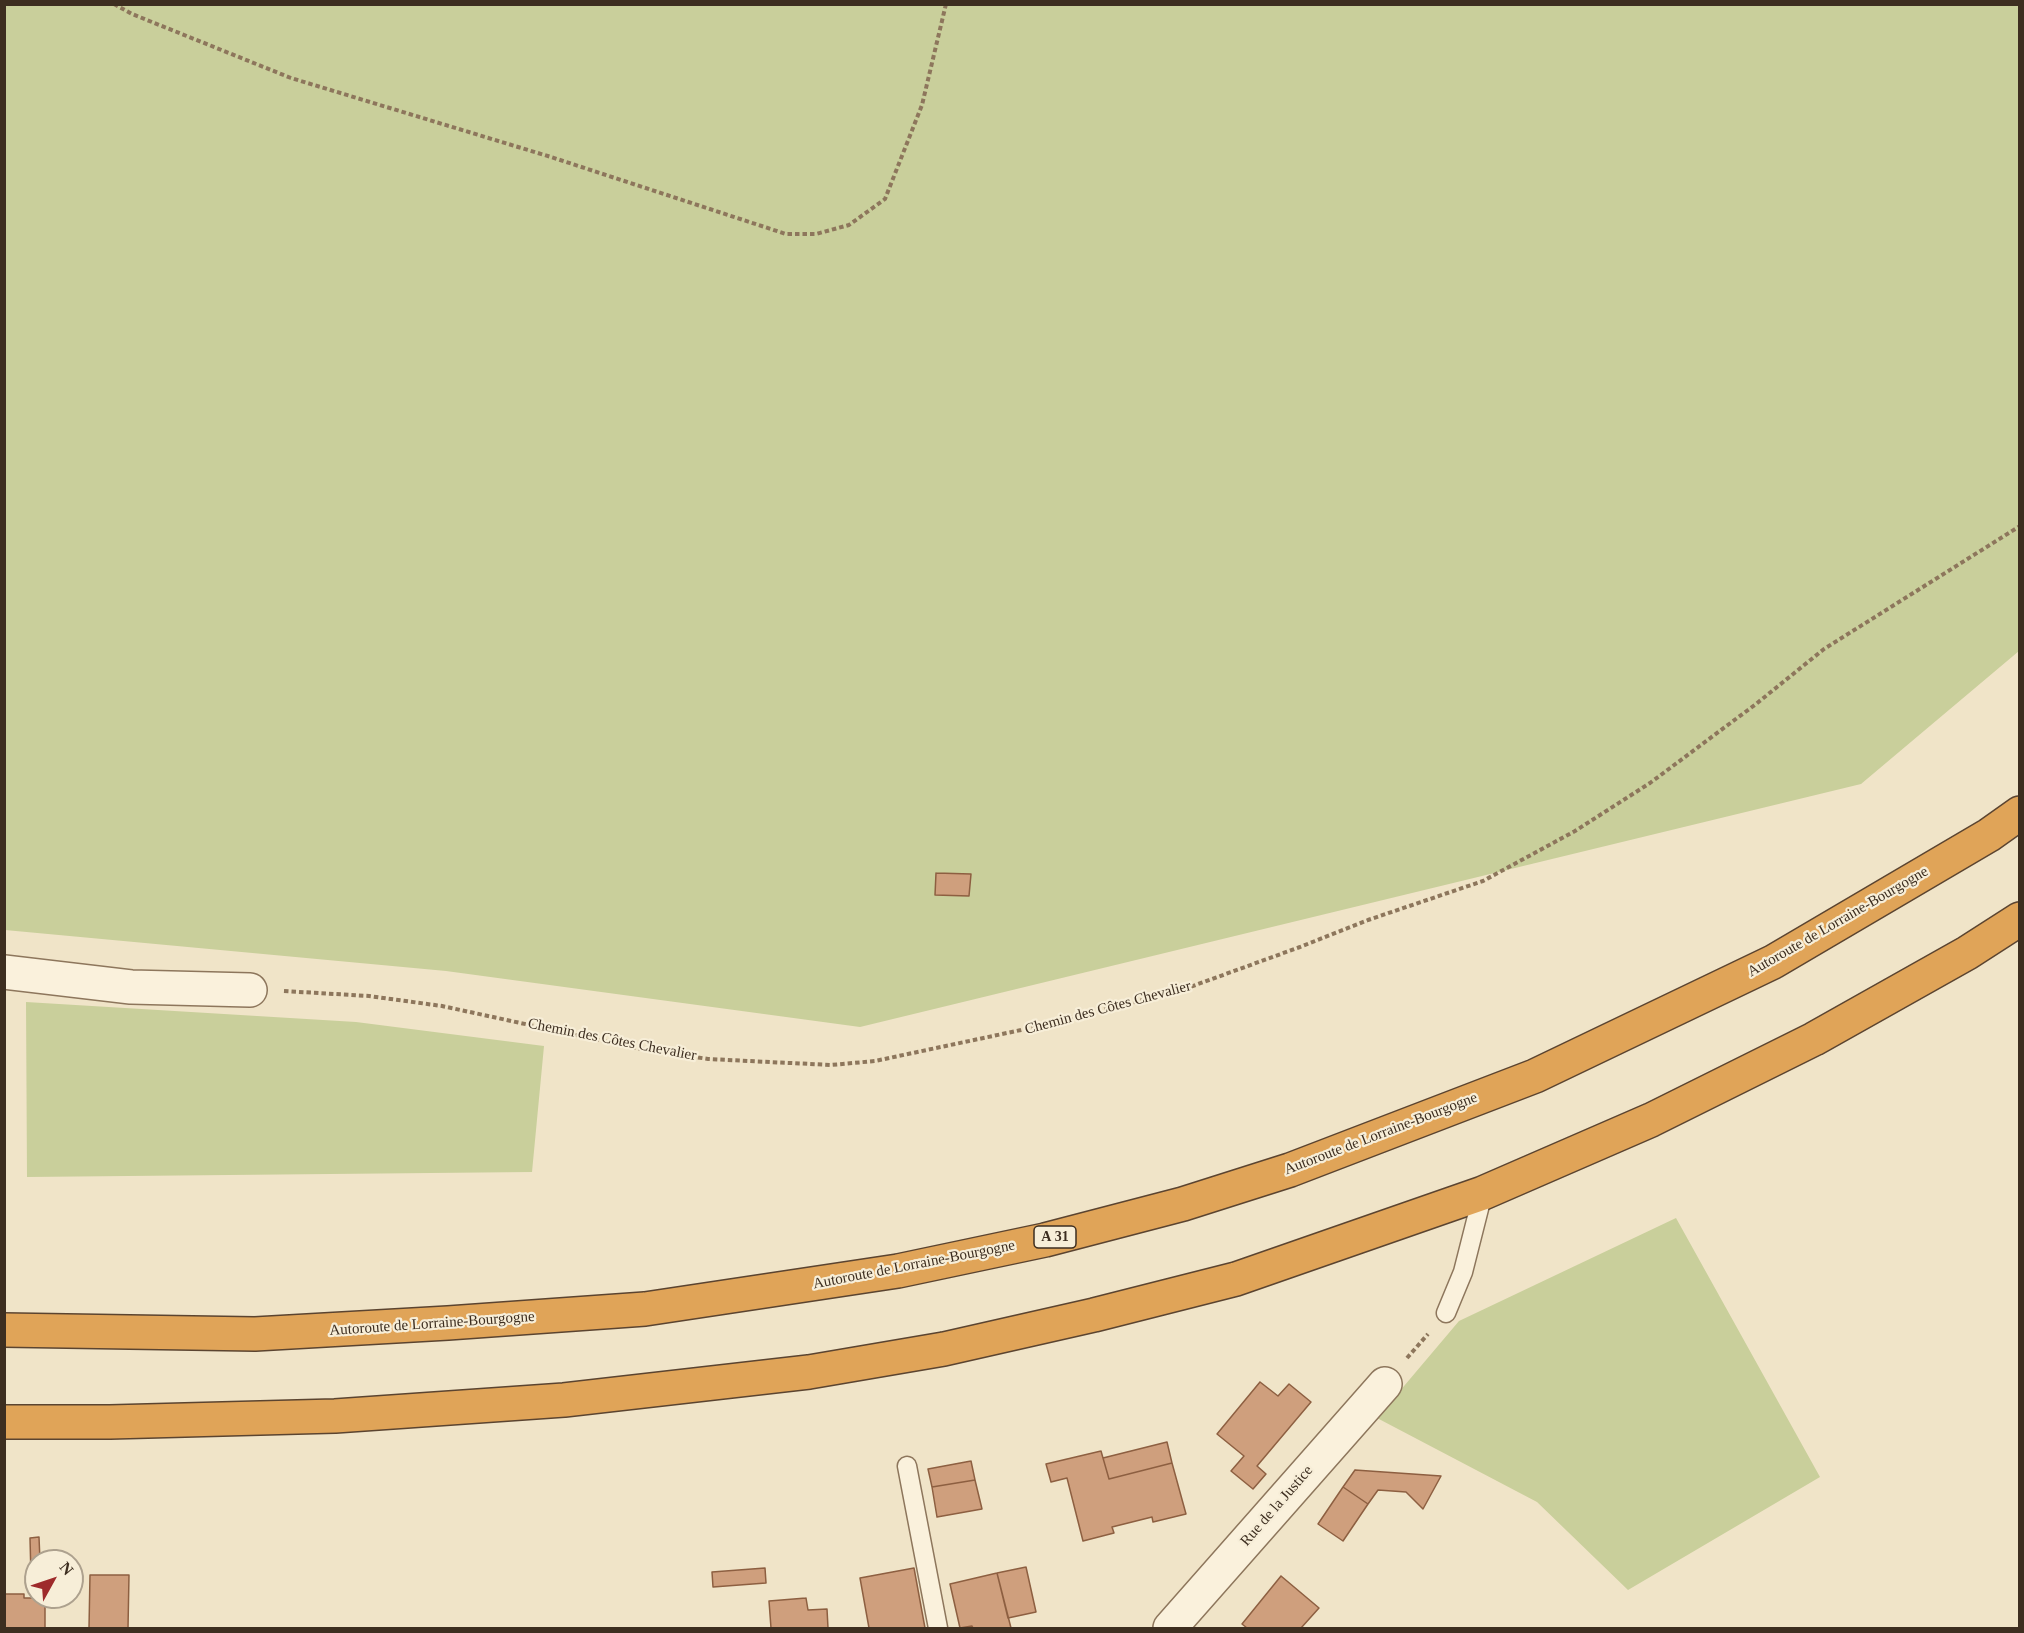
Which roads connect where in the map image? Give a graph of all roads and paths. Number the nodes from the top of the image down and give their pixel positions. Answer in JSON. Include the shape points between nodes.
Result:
{"nodes":[{"id":1,"x":114,"y":4,"type":"edge"},
{"id":2,"x":946,"y":4,"type":"edge"},
{"id":3,"x":2019,"y":526,"type":"edge"},
{"id":4,"x":2019,"y":813,"type":"edge"},
{"id":5,"x":2019,"y":919,"type":"edge"},
{"id":6,"x":4,"y":972,"type":"edge"},
{"id":7,"x":250,"y":990,"type":"joint"},
{"id":8,"x":1483,"y":1193,"type":"junction"},
{"id":9,"x":1446,"y":1313,"type":"joint"},
{"id":10,"x":4,"y":1330,"type":"edge"},
{"id":11,"x":1385,"y":1384,"type":"joint"},
{"id":12,"x":4,"y":1422,"type":"edge"},
{"id":13,"x":907,"y":1466,"type":"dead end"},
{"id":14,"x":938,"y":1629,"type":"edge"},
{"id":15,"x":1170,"y":1629,"type":"edge"}],
"edges":[{"from":1,"to":2,"type":"path","via":[[291,78],[786,234],[816,234],[849,225],[885,199],[922,105]]},
{"from":3,"to":7,"type":"path","name":"Chemin des Côtes Chevalier","via":[[1824,649],[1650,783],[1575,831],[1483,881],[1179,991],[1021,1030],[875,1061],[831,1065],[698,1057],[636,1048],[442,1006],[369,996]]},
{"from":4,"to":10,"type":"highway","name":"Autoroute de Lorraine-Bourgogne","number":"A 31","via":[[1989,835],[1773,962],[1535,1076],[1290,1170],[1183,1204],[1045,1240],[898,1271],[645,1309],[255,1334]]},
{"from":5,"to":8,"type":"highway","via":[[1967,953],[1814,1039],[1651,1120]]},
{"from":6,"to":7,"type":"street","via":[[131,987]]},
{"from":8,"to":9,"type":"lane","via":[[1463,1272]]},
{"from":8,"to":12,"type":"highway","via":[[1236,1279],[944,1349],[809,1372],[564,1400],[335,1416]]},
{"from":9,"to":11,"type":"path"},
{"from":11,"to":15,"type":"street","name":"Rue de la Justice"},
{"from":13,"to":14,"type":"lane"}]}
